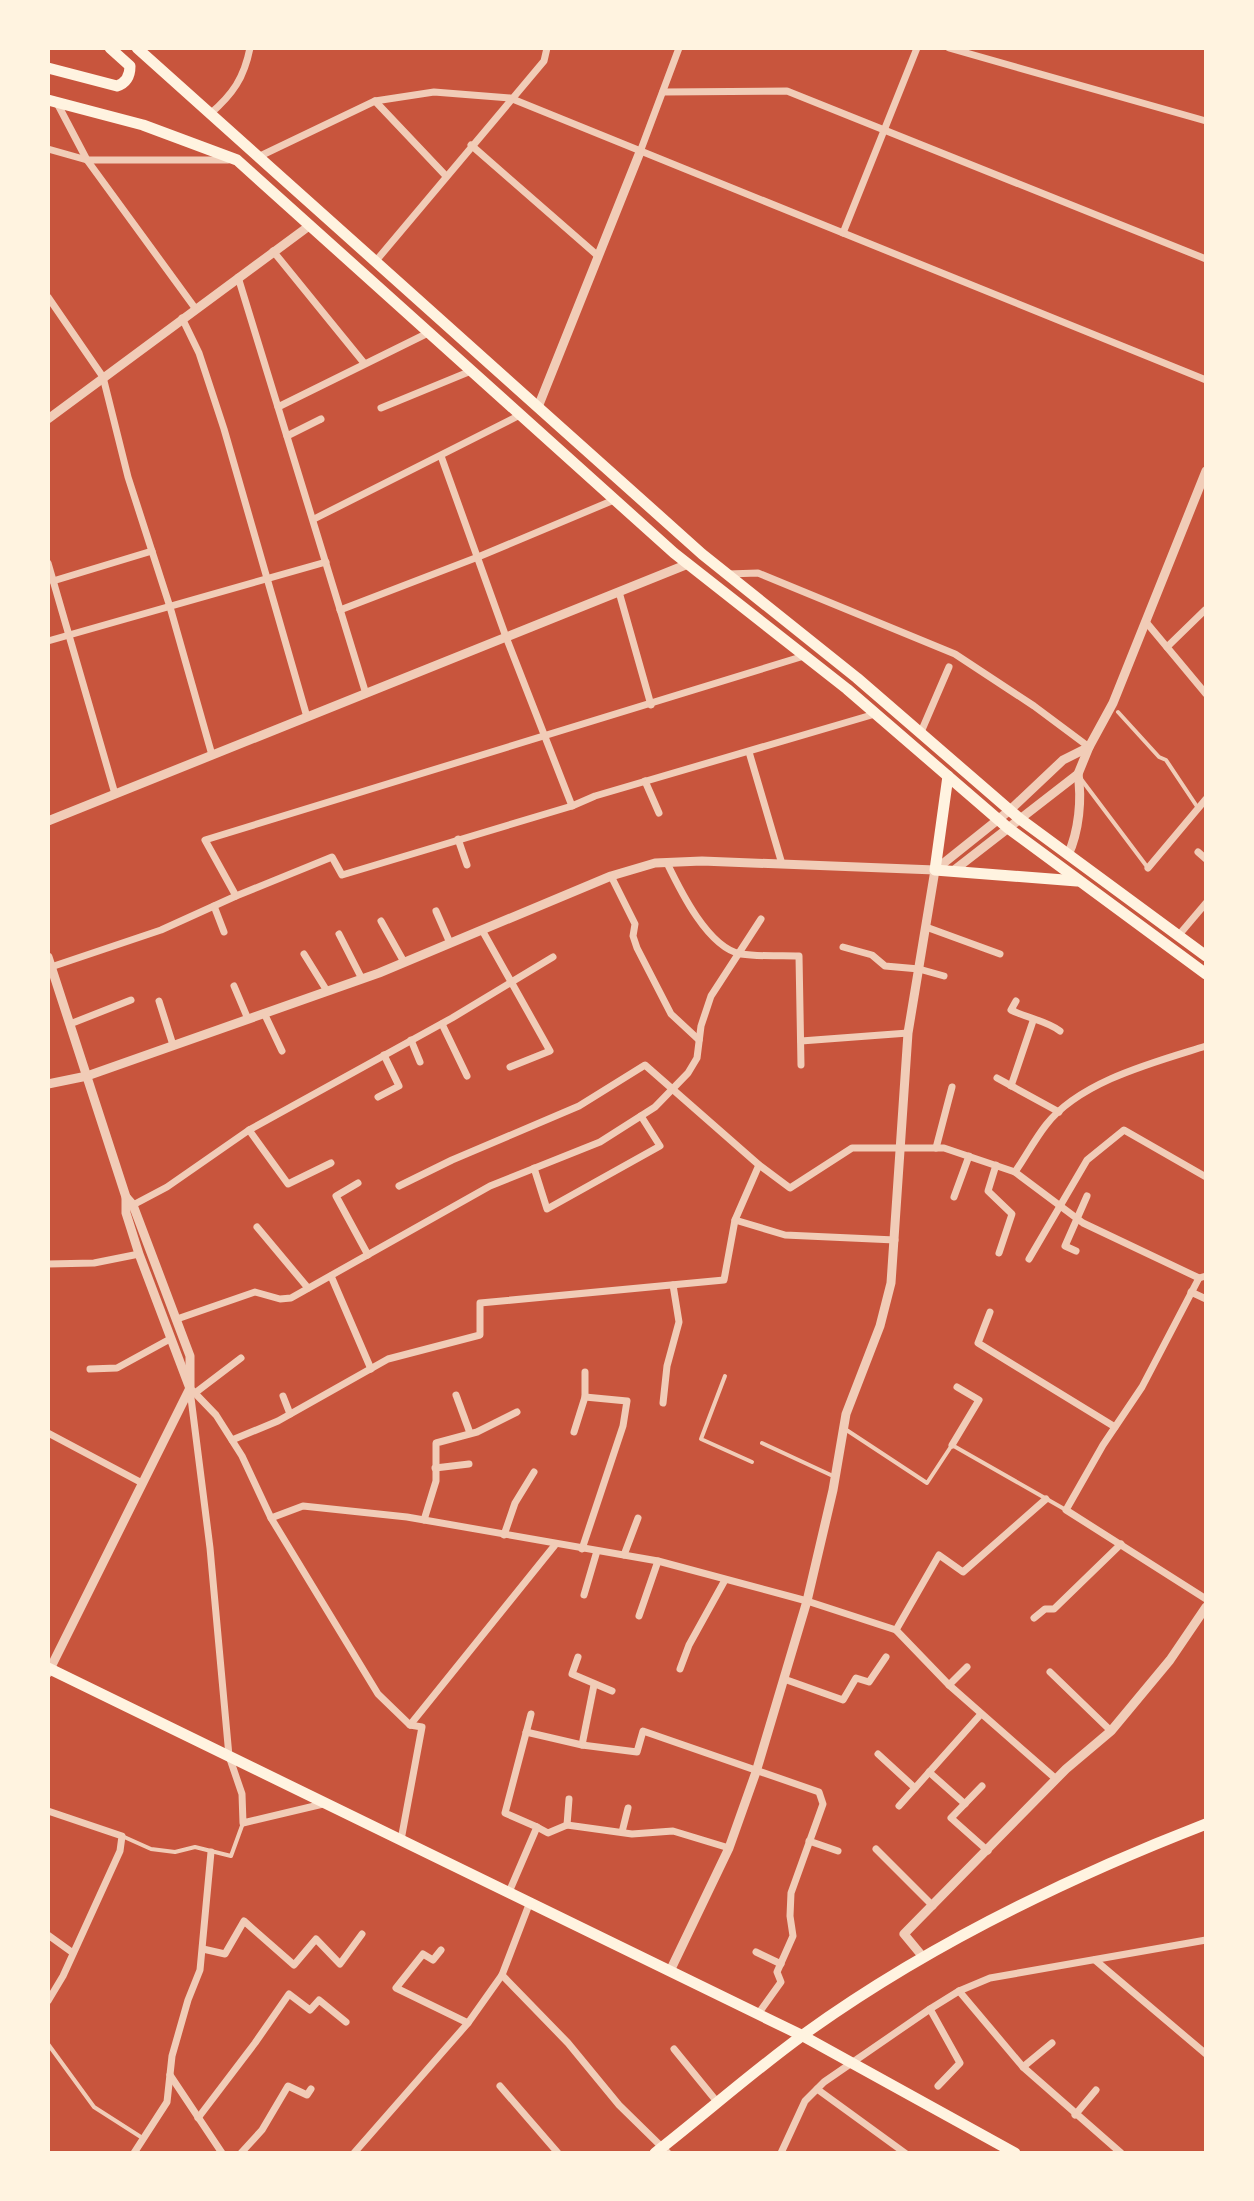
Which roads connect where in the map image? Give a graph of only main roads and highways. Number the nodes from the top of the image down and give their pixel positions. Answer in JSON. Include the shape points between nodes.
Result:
{"nodes":[{"id":1,"x":110,"y":48,"type":"edge"},
{"id":2,"x":137,"y":48,"type":"edge"},
{"id":3,"x":48,"y":68,"type":"edge"},
{"id":4,"x":52,"y":101,"type":"edge"},
{"id":5,"x":948,"y":776,"type":"junction"},
{"id":6,"x":1078,"y":881,"type":"junction"},
{"id":7,"x":1206,"y":956,"type":"edge"},
{"id":8,"x":1206,"y":974,"type":"edge"},
{"id":9,"x":49,"y":1670,"type":"edge"},
{"id":10,"x":1206,"y":1824,"type":"edge"},
{"id":11,"x":803,"y":2036,"type":"junction"},
{"id":12,"x":662,"y":2151,"type":"edge"},
{"id":13,"x":1015,"y":2153,"type":"edge"}],
"edges":[{"from":1,"to":3,"type":"main road","via":[[130,66],[127,79],[117,86]]},
{"from":2,"to":7,"type":"main road","via":[[727,574],[1020,819]]},
{"from":4,"to":5,"type":"main road","via":[[143,125],[237,160],[614,500]]},
{"from":5,"to":6,"type":"main road"},
{"from":5,"to":6,"type":"main road","via":[[935,870]]},
{"from":6,"to":8,"type":"main road"},
{"from":9,"to":11,"type":"main road"},
{"from":10,"to":11,"type":"main road","via":[[1039,1895],[923,1957]]},
{"from":11,"to":12,"type":"main road"},
{"from":11,"to":13,"type":"main road"}]}
